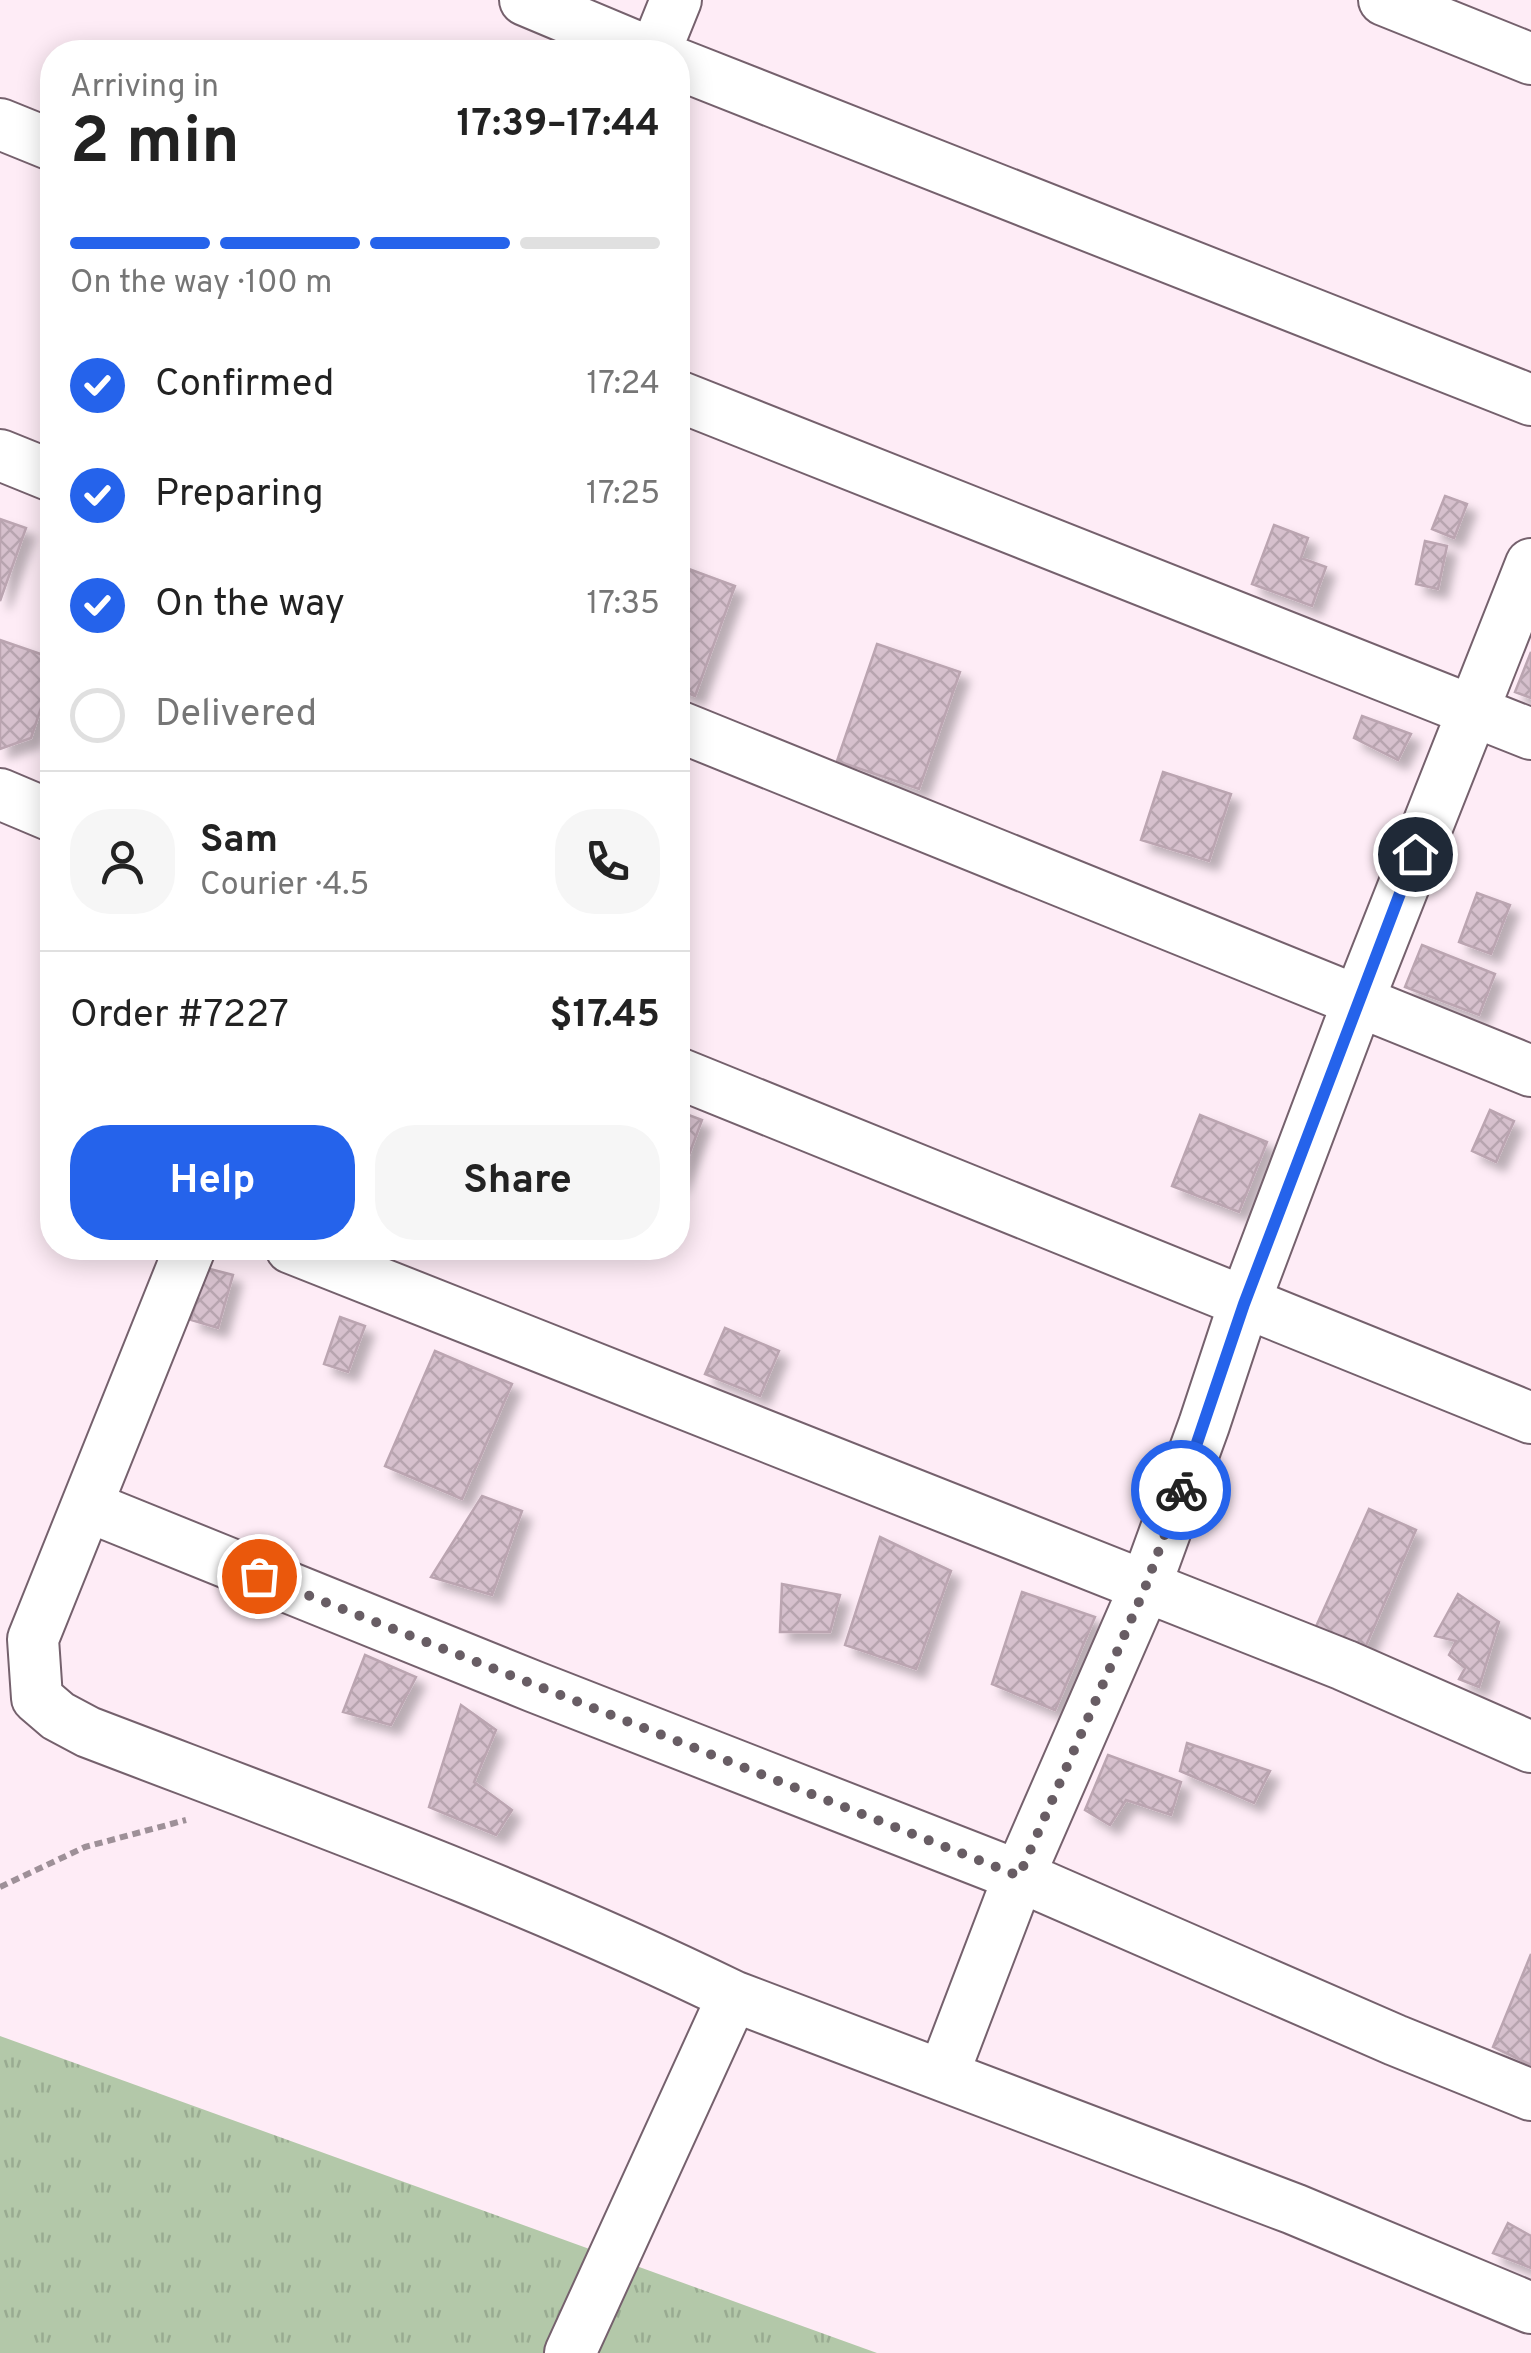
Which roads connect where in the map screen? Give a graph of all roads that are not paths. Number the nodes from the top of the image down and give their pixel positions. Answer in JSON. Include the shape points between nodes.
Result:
{"nodes":[{"id":1,"x":525,"y":0,"type":"edge"},
{"id":2,"x":676,"y":0,"type":"edge"},
{"id":3,"x":1384,"y":0,"type":"edge"},
{"id":4,"x":623,"y":40,"type":"edge"},
{"id":5,"x":658,"y":40,"type":"edge"},
{"id":6,"x":1531,"y":59,"type":"edge"},
{"id":7,"x":690,"y":69,"type":"edge"},
{"id":8,"x":0,"y":124,"type":"edge"},
{"id":9,"x":40,"y":140,"type":"edge"},
{"id":10,"x":1531,"y":400,"type":"edge"},
{"id":11,"x":690,"y":401,"type":"edge"},
{"id":12,"x":0,"y":455,"type":"edge"},
{"id":13,"x":40,"y":471,"type":"edge"},
{"id":14,"x":1531,"y":564,"type":"edge"},
{"id":15,"x":1471,"y":709,"type":"junction"},
{"id":16,"x":690,"y":731,"type":"edge"},
{"id":17,"x":1531,"y":734,"type":"edge"},
{"id":18,"x":0,"y":794,"type":"edge"},
{"id":19,"x":40,"y":811,"type":"edge"},
{"id":20,"x":1359,"y":999,"type":"junction"},
{"id":21,"x":1531,"y":1071,"type":"edge"},
{"id":22,"x":690,"y":1077,"type":"edge"},
{"id":23,"x":185,"y":1260,"type":"edge"},
{"id":24,"x":321,"y":1260,"type":"edge"},
{"id":25,"x":1244,"y":1304,"type":"junction"},
{"id":26,"x":1531,"y":1418,"type":"edge"},
{"id":27,"x":87,"y":1506,"type":"junction"},
{"id":28,"x":1145,"y":1588,"type":"junction"},
{"id":29,"x":19,"y":1692,"type":"edge"},
{"id":30,"x":1531,"y":1747,"type":"edge"},
{"id":31,"x":1019,"y":1876,"type":"junction"},
{"id":32,"x":733,"y":1996,"type":"junction"},
{"id":33,"x":943,"y":2074,"type":"junction"},
{"id":34,"x":1531,"y":2096,"type":"edge"},
{"id":35,"x":1531,"y":2308,"type":"edge"},
{"id":36,"x":570,"y":2353,"type":"edge"}],
"edges":[{"from":1,"to":4,"type":"street"},
{"from":2,"to":5,"type":"street"},
{"from":3,"to":6,"type":"street"},
{"from":7,"to":10,"type":"street"},
{"from":8,"to":9,"type":"street"},
{"from":11,"to":15,"type":"street"},
{"from":12,"to":13,"type":"street"},
{"from":14,"to":15,"type":"street"},
{"from":15,"to":17,"type":"street"},
{"from":15,"to":20,"type":"street"},
{"from":16,"to":20,"type":"street"},
{"from":18,"to":19,"type":"street"},
{"from":20,"to":21,"type":"street"},
{"from":20,"to":25,"type":"street"},
{"from":22,"to":25,"type":"street"},
{"from":23,"to":27,"type":"street"},
{"from":24,"to":28,"type":"street"},
{"from":25,"to":26,"type":"street"},
{"from":25,"to":28,"type":"street"},
{"from":27,"to":29,"type":"street","via":[[33,1639]]},
{"from":27,"to":31,"type":"street"},
{"from":28,"to":30,"type":"street"},
{"from":28,"to":31,"type":"street"},
{"from":29,"to":32,"type":"street","via":[[88,1732],[504,1893]]},
{"from":31,"to":33,"type":"street"},
{"from":31,"to":34,"type":"street"},
{"from":32,"to":33,"type":"street"},
{"from":32,"to":36,"type":"street"},
{"from":33,"to":35,"type":"street"}]}
